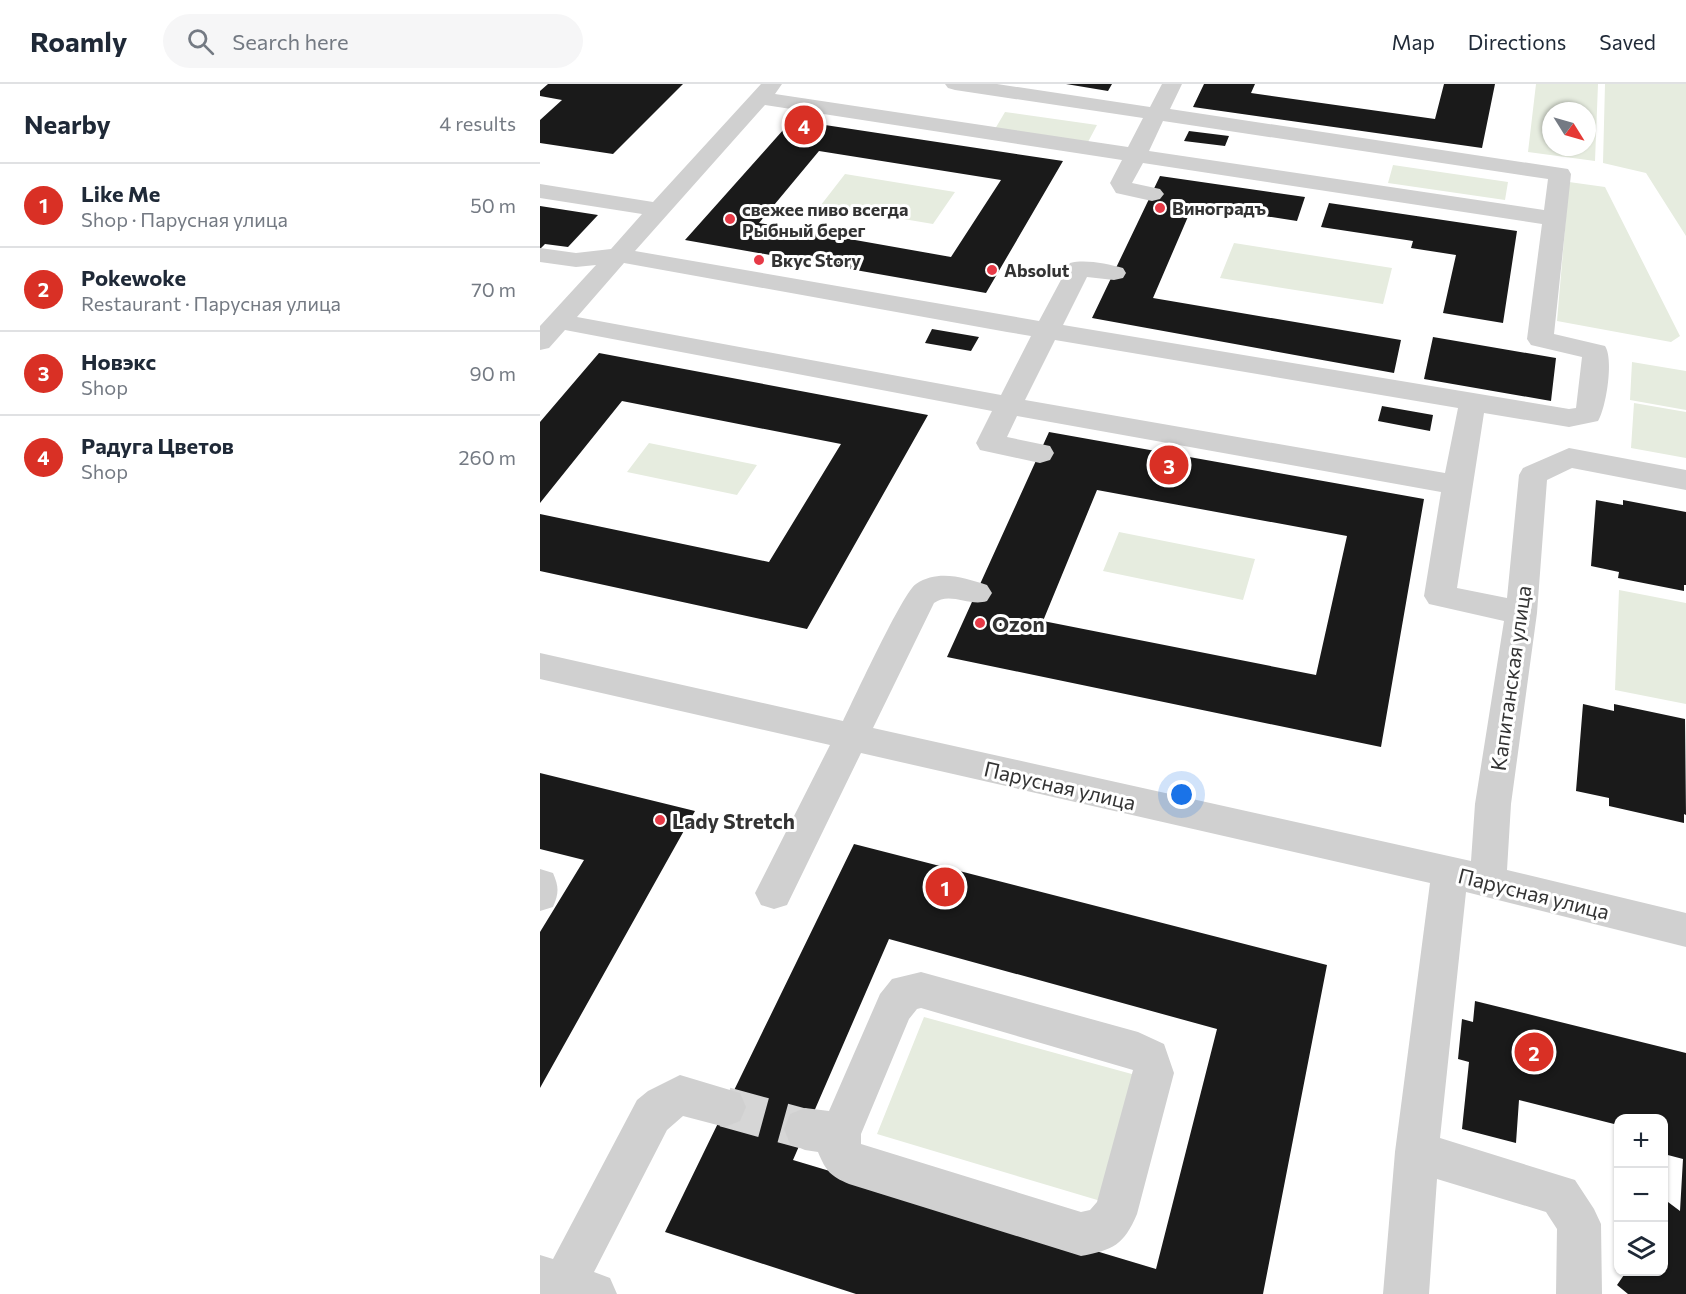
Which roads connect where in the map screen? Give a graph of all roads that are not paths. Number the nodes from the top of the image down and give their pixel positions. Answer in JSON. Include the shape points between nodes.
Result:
{"nodes":[{"id":1,"x":955,"y":84,"type":"edge"},
{"id":2,"x":1172,"y":84,"type":"edge"},
{"id":3,"x":766,"y":91,"type":"edge"},
{"id":4,"x":1155,"y":114,"type":"junction"},
{"id":5,"x":1134,"y":156,"type":"junction"},
{"id":6,"x":540,"y":191,"type":"edge"},
{"id":7,"x":1152,"y":194,"type":"dead end"},
{"id":8,"x":659,"y":210,"type":"junction"},
{"id":9,"x":1554,"y":219,"type":"junction"},
{"id":10,"x":540,"y":255,"type":"edge"},
{"id":11,"x":619,"y":255,"type":"junction"},
{"id":12,"x":1114,"y":273,"type":"dead end"},
{"id":13,"x":559,"y":321,"type":"junction"},
{"id":14,"x":1048,"y":330,"type":"junction"},
{"id":15,"x":540,"y":342,"type":"edge"},
{"id":16,"x":1473,"y":401,"type":"junction"},
{"id":17,"x":1008,"y":405,"type":"junction"},
{"id":18,"x":1040,"y":453,"type":"dead end"},
{"id":19,"x":1686,"y":480,"type":"edge"},
{"id":20,"x":1457,"y":485,"type":"junction"},
{"id":21,"x":976,"y":593,"type":"dead end"},
{"id":22,"x":1521,"y":613,"type":"junction"},
{"id":23,"x":540,"y":666,"type":"edge"},
{"id":24,"x":853,"y":738,"type":"junction"},
{"id":25,"x":1482,"y":738,"type":"dead end"},
{"id":26,"x":1493,"y":804,"type":"junction"},
{"id":27,"x":1450,"y":872,"type":"junction"},
{"id":28,"x":1488,"y":881,"type":"junction"},
{"id":29,"x":540,"y":885,"type":"edge"},
{"id":30,"x":774,"y":893,"type":"dead end"},
{"id":31,"x":540,"y":895,"type":"edge"},
{"id":32,"x":1686,"y":930,"type":"edge"},
{"id":33,"x":725,"y":1107,"type":"tunnel mouth"},
{"id":34,"x":823,"y":1132,"type":"joint"},
{"id":35,"x":1416,"y":1152,"type":"junction"},
{"id":36,"x":566,"y":1285,"type":"edge"},
{"id":37,"x":1406,"y":1294,"type":"edge"},
{"id":38,"x":1579,"y":1294,"type":"edge"}],
"edges":[{"from":1,"to":4,"type":"street"},
{"from":2,"to":4,"type":"street"},
{"from":3,"to":5,"type":"street"},
{"from":3,"to":8,"type":"street"},
{"from":4,"to":5,"type":"street"},
{"from":4,"to":9,"type":"street","via":[[1560,174]]},
{"from":5,"to":7,"type":"street","via":[[1121,183],[1124,188]]},
{"from":5,"to":9,"type":"street"},
{"from":6,"to":8,"type":"street"},
{"from":8,"to":11,"type":"street"},
{"from":9,"to":16,"type":"street","via":[[1539,339],[1596,352],[1588,415],[1569,418]]},
{"from":10,"to":11,"type":"street","via":[[576,260]]},
{"from":11,"to":13,"type":"street"},
{"from":11,"to":14,"type":"street"},
{"from":12,"to":14,"type":"street","via":[[1079,268]]},
{"from":13,"to":15,"type":"street"},
{"from":13,"to":17,"type":"street"},
{"from":14,"to":16,"type":"street"},
{"from":14,"to":17,"type":"street"},
{"from":16,"to":20,"type":"street"},
{"from":17,"to":18,"type":"street","via":[[990,443]]},
{"from":17,"to":20,"type":"street"},
{"from":19,"to":22,"type":"street","name":"Капитанская улица","via":[[1569,458],[1533,475]]},
{"from":20,"to":22,"type":"street","via":[[1440,596]]},
{"from":21,"to":24,"type":"street","via":[[942,586],[932,587],[922,596]]},
{"from":22,"to":26,"type":"street","name":"Капитанская улица"},
{"from":23,"to":24,"type":"street","name":"Парусная улица"},
{"from":24,"to":27,"type":"street","name":"Парусная улица"},
{"from":24,"to":30,"type":"street"},
{"from":25,"to":26,"type":"street"},
{"from":26,"to":28,"type":"street","name":"Капитанская улица"},
{"from":27,"to":28,"type":"street","name":"Парусная улица"},
{"from":27,"to":35,"type":"street"},
{"from":28,"to":32,"type":"street","name":"Парусная улица"},
{"from":29,"to":31,"type":"street"},
{"from":33,"to":36,"type":"street","via":[[680,1095],[652,1115]]},
{"from":34,"to":34,"type":"street","via":[[849,1163],[1081,1234],[1102,1230],[1115,1214],[1154,1073],[1150,1058],[1138,1051],[921,990],[906,992],[894,1006]]},
{"from":35,"to":37,"type":"street"},
{"from":35,"to":38,"type":"street","via":[[1560,1196],[1579,1224]]}]}
